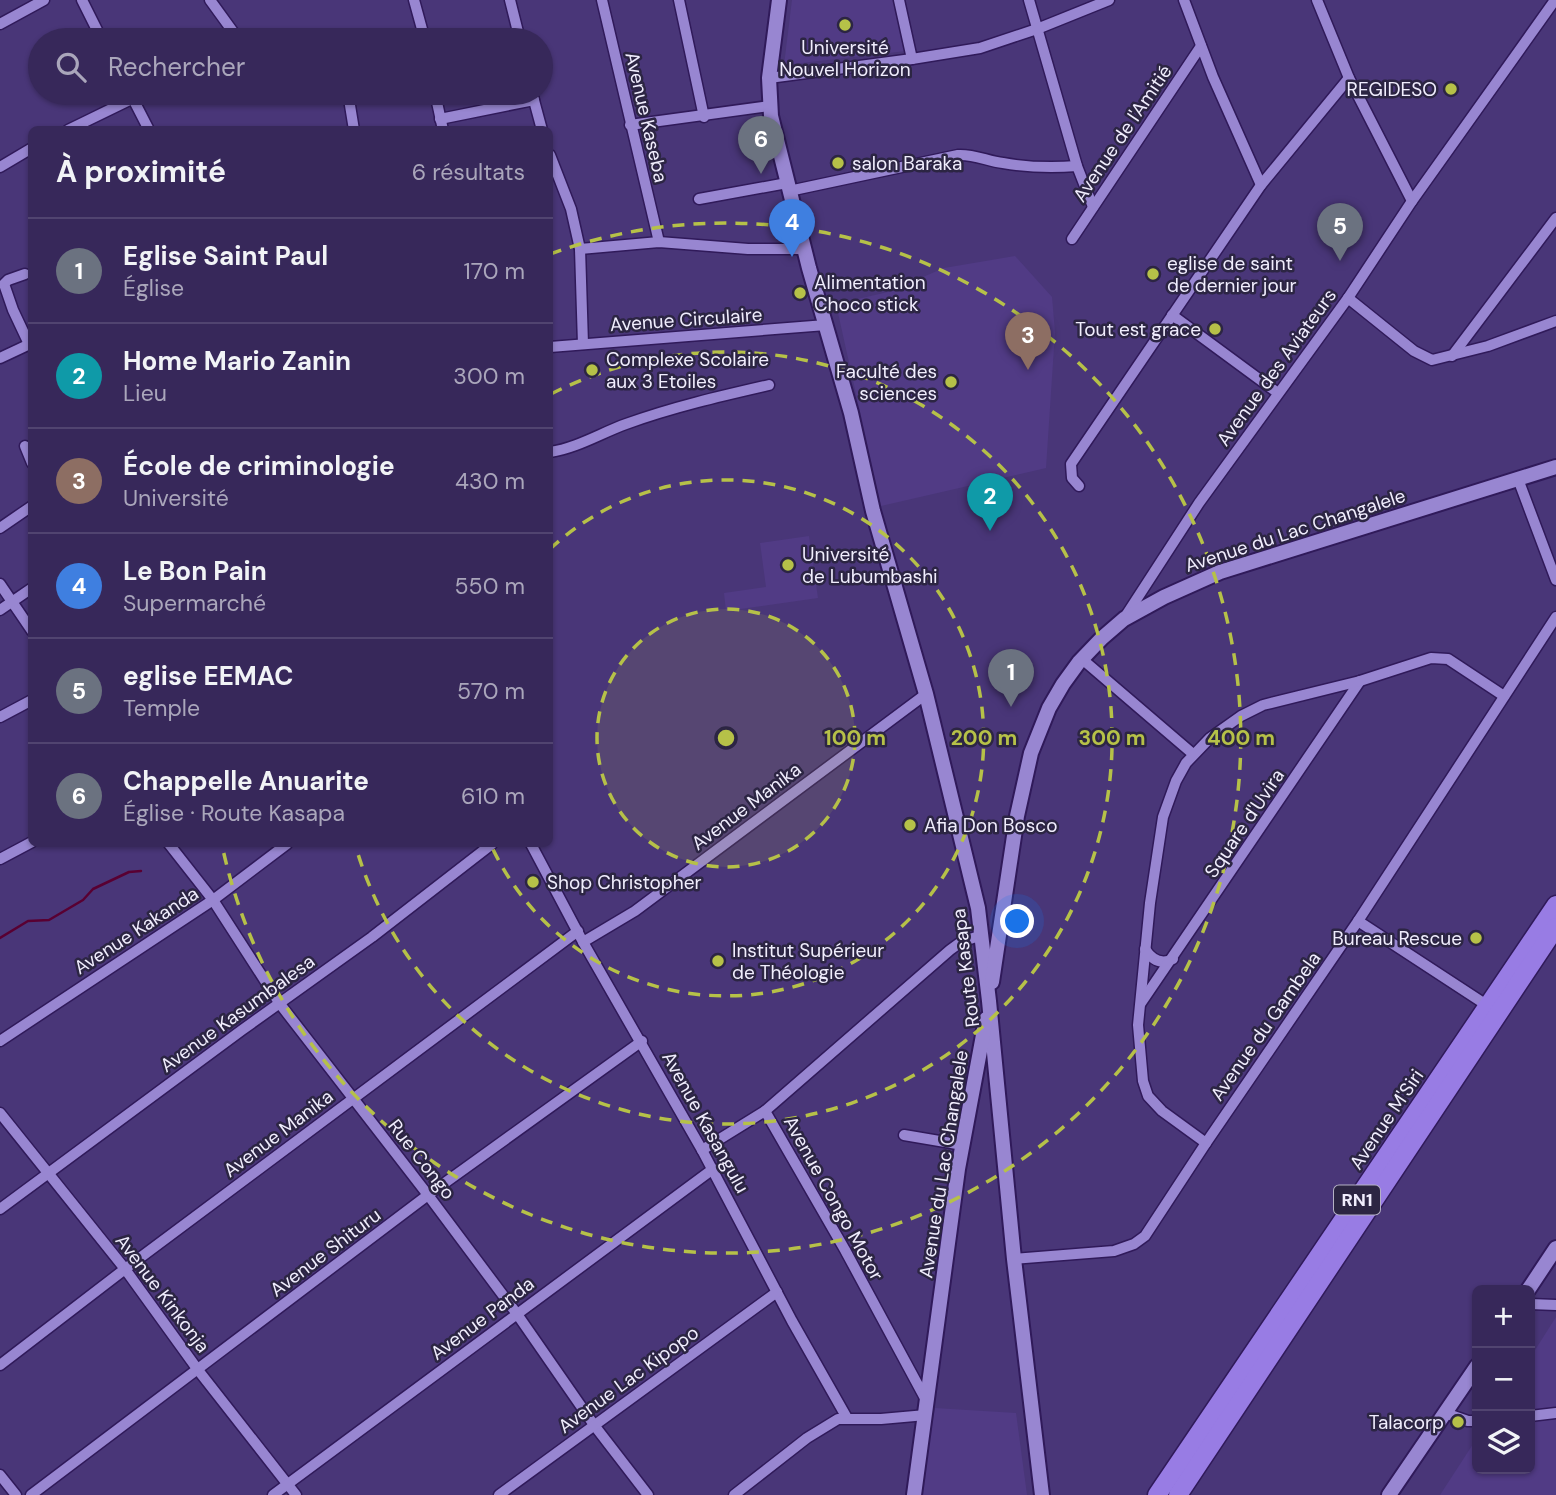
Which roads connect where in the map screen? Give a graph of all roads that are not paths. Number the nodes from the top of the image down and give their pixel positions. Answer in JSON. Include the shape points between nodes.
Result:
{"nodes":[{"id":1,"x":44,"y":0,"type":"edge"},
{"id":2,"x":82,"y":0,"type":"edge"},
{"id":3,"x":210,"y":0,"type":"edge"},
{"id":4,"x":414,"y":0,"type":"edge"},
{"id":5,"x":510,"y":0,"type":"edge"},
{"id":6,"x":602,"y":0,"type":"edge"},
{"id":7,"x":679,"y":0,"type":"edge"},
{"id":8,"x":779,"y":0,"type":"edge"},
{"id":9,"x":899,"y":0,"type":"edge"},
{"id":10,"x":1029,"y":0,"type":"edge"},
{"id":11,"x":1109,"y":0,"type":"edge"},
{"id":12,"x":1184,"y":0,"type":"edge"},
{"id":13,"x":1317,"y":0,"type":"edge"},
{"id":14,"x":1555,"y":0,"type":"edge"},
{"id":15,"x":0,"y":24,"type":"edge"},
{"id":16,"x":96,"y":28,"type":"edge"},
{"id":17,"x":230,"y":28,"type":"edge"},
{"id":18,"x":422,"y":28,"type":"edge"},
{"id":19,"x":517,"y":28,"type":"edge"},
{"id":20,"x":1037,"y":29,"type":"junction"},
{"id":21,"x":1201,"y":46,"type":"junction"},
{"id":22,"x":912,"y":60,"type":"junction"},
{"id":23,"x":769,"y":78,"type":"junction"},
{"id":24,"x":1349,"y":78,"type":"junction"},
{"id":25,"x":113,"y":105,"type":"edge"},
{"id":26,"x":136,"y":105,"type":"edge"},
{"id":27,"x":350,"y":105,"type":"edge"},
{"id":28,"x":438,"y":105,"type":"edge"},
{"id":29,"x":504,"y":105,"type":"edge"},
{"id":30,"x":535,"y":105,"type":"edge"},
{"id":31,"x":769,"y":106,"type":"junction"},
{"id":32,"x":704,"y":117,"type":"junction"},
{"id":33,"x":442,"y":124,"type":"edge"},
{"id":34,"x":630,"y":125,"type":"junction"},
{"id":35,"x":75,"y":126,"type":"edge"},
{"id":36,"x":147,"y":126,"type":"edge"},
{"id":37,"x":353,"y":126,"type":"edge"},
{"id":38,"x":541,"y":126,"type":"edge"},
{"id":39,"x":28,"y":151,"type":"edge"},
{"id":40,"x":553,"y":163,"type":"edge"},
{"id":41,"x":1077,"y":166,"type":"junction"},
{"id":42,"x":0,"y":167,"type":"edge"},
{"id":43,"x":1261,"y":186,"type":"junction"},
{"id":44,"x":788,"y":187,"type":"junction"},
{"id":45,"x":699,"y":199,"type":"dead end"},
{"id":46,"x":1412,"y":201,"type":"junction"},
{"id":47,"x":1093,"y":206,"type":"junction"},
{"id":48,"x":1556,"y":218,"type":"edge"},
{"id":49,"x":1072,"y":239,"type":"dead end"},
{"id":50,"x":659,"y":242,"type":"junction"},
{"id":51,"x":580,"y":249,"type":"junction"},
{"id":52,"x":804,"y":249,"type":"junction"},
{"id":53,"x":25,"y":274,"type":"dead end"},
{"id":54,"x":1348,"y":298,"type":"junction"},
{"id":55,"x":1172,"y":315,"type":"junction"},
{"id":56,"x":1556,"y":321,"type":"edge"},
{"id":57,"x":826,"y":325,"type":"junction"},
{"id":58,"x":28,"y":340,"type":"edge"},
{"id":59,"x":583,"y":344,"type":"junction"},
{"id":60,"x":28,"y":345,"type":"edge"},
{"id":61,"x":553,"y":347,"type":"edge"},
{"id":62,"x":1452,"y":356,"type":"junction"},
{"id":63,"x":0,"y":358,"type":"edge"},
{"id":64,"x":769,"y":384,"type":"dead end"},
{"id":65,"x":1278,"y":393,"type":"junction"},
{"id":66,"x":25,"y":446,"type":"dead end"},
{"id":67,"x":553,"y":451,"type":"edge"},
{"id":68,"x":28,"y":453,"type":"edge"},
{"id":69,"x":1556,"y":467,"type":"edge"},
{"id":70,"x":1518,"y":479,"type":"junction"},
{"id":71,"x":1079,"y":486,"type":"dead end"},
{"id":72,"x":28,"y":509,"type":"edge"},
{"id":73,"x":0,"y":528,"type":"edge"},
{"id":74,"x":1556,"y":580,"type":"edge"},
{"id":75,"x":0,"y":583,"type":"edge"},
{"id":76,"x":28,"y":591,"type":"edge"},
{"id":77,"x":12,"y":601,"type":"junction"},
{"id":78,"x":0,"y":610,"type":"edge"},
{"id":79,"x":1556,"y":617,"type":"edge"},
{"id":80,"x":1124,"y":619,"type":"junction"},
{"id":81,"x":28,"y":625,"type":"edge"},
{"id":82,"x":1082,"y":659,"type":"junction"},
{"id":83,"x":1360,"y":681,"type":"junction"},
{"id":84,"x":926,"y":694,"type":"junction"},
{"id":85,"x":1504,"y":696,"type":"junction"},
{"id":86,"x":28,"y":702,"type":"edge"},
{"id":87,"x":0,"y":717,"type":"edge"},
{"id":88,"x":1193,"y":754,"type":"junction"},
{"id":89,"x":28,"y":844,"type":"edge"},
{"id":90,"x":171,"y":847,"type":"edge"},
{"id":91,"x":283,"y":847,"type":"edge"},
{"id":92,"x":488,"y":847,"type":"edge"},
{"id":93,"x":533,"y":847,"type":"edge"},
{"id":94,"x":0,"y":859,"type":"edge"},
{"id":95,"x":213,"y":900,"type":"junction"},
{"id":96,"x":1556,"y":905,"type":"edge"},
{"id":97,"x":1001,"y":921,"type":"junction"},
{"id":98,"x":1358,"y":921,"type":"junction"},
{"id":99,"x":1556,"y":927,"type":"edge"},
{"id":100,"x":981,"y":928,"type":"junction"},
{"id":101,"x":578,"y":931,"type":"junction"},
{"id":102,"x":583,"y":942,"type":"junction"},
{"id":103,"x":1145,"y":948,"type":"junction"},
{"id":104,"x":1174,"y":958,"type":"junction"},
{"id":105,"x":989,"y":1001,"type":"junction"},
{"id":106,"x":280,"y":1004,"type":"junction"},
{"id":107,"x":1140,"y":1004,"type":"junction"},
{"id":108,"x":1488,"y":1006,"type":"junction"},
{"id":109,"x":0,"y":1041,"type":"edge"},
{"id":110,"x":642,"y":1041,"type":"junction"},
{"id":111,"x":971,"y":1097,"type":"junction"},
{"id":112,"x":998,"y":1097,"type":"junction"},
{"id":113,"x":354,"y":1099,"type":"junction"},
{"id":114,"x":765,"y":1111,"type":"junction"},
{"id":115,"x":0,"y":1113,"type":"edge"},
{"id":116,"x":904,"y":1135,"type":"dead end"},
{"id":117,"x":1206,"y":1143,"type":"junction"},
{"id":118,"x":963,"y":1144,"type":"junction"},
{"id":119,"x":702,"y":1150,"type":"junction"},
{"id":120,"x":712,"y":1169,"type":"junction"},
{"id":121,"x":48,"y":1172,"type":"junction"},
{"id":122,"x":428,"y":1195,"type":"junction"},
{"id":123,"x":0,"y":1209,"type":"edge"},
{"id":124,"x":1556,"y":1248,"type":"edge"},
{"id":125,"x":1014,"y":1259,"type":"junction"},
{"id":126,"x":125,"y":1269,"type":"junction"},
{"id":127,"x":1531,"y":1285,"type":"edge"},
{"id":128,"x":777,"y":1292,"type":"junction"},
{"id":129,"x":1535,"y":1304,"type":"edge"},
{"id":130,"x":1556,"y":1305,"type":"edge"},
{"id":131,"x":517,"y":1314,"type":"junction"},
{"id":132,"x":0,"y":1365,"type":"edge"},
{"id":133,"x":198,"y":1370,"type":"junction"},
{"id":134,"x":1472,"y":1373,"type":"edge"},
{"id":135,"x":926,"y":1408,"type":"junction"},
{"id":136,"x":1445,"y":1413,"type":"junction"},
{"id":137,"x":1556,"y":1413,"type":"edge"},
{"id":138,"x":1535,"y":1415,"type":"edge"},
{"id":139,"x":847,"y":1418,"type":"junction"},
{"id":140,"x":1472,"y":1421,"type":"edge"},
{"id":141,"x":594,"y":1425,"type":"junction"},
{"id":142,"x":0,"y":1475,"type":"edge"},
{"id":143,"x":287,"y":1484,"type":"junction"},
{"id":144,"x":1180,"y":1494,"type":"edge"},
{"id":145,"x":16,"y":1495,"type":"edge"},
{"id":146,"x":31,"y":1495,"type":"edge"},
{"id":147,"x":273,"y":1495,"type":"edge"},
{"id":148,"x":296,"y":1495,"type":"edge"},
{"id":149,"x":499,"y":1495,"type":"edge"},
{"id":150,"x":648,"y":1495,"type":"edge"},
{"id":151,"x":734,"y":1495,"type":"edge"},
{"id":152,"x":914,"y":1495,"type":"edge"},
{"id":153,"x":1042,"y":1495,"type":"edge"},
{"id":154,"x":1157,"y":1495,"type":"edge"},
{"id":155,"x":1389,"y":1495,"type":"edge"}],
"edges":[{"from":1,"to":15,"type":"street"},
{"from":2,"to":16,"type":"street"},
{"from":3,"to":17,"type":"street"},
{"from":4,"to":18,"type":"street"},
{"from":5,"to":19,"type":"street"},
{"from":6,"to":34,"type":"street","name":"Avenue Kaseba"},
{"from":7,"to":32,"type":"street"},
{"from":8,"to":23,"type":"street","name":"Route Kasapa"},
{"from":9,"to":22,"type":"street"},
{"from":10,"to":20,"type":"street"},
{"from":11,"to":20,"type":"street"},
{"from":12,"to":21,"type":"street"},
{"from":13,"to":24,"type":"street"},
{"from":14,"to":46,"type":"street","name":"Avenue des Aviateurs"},
{"from":20,"to":22,"type":"street","via":[[980,48]]},
{"from":20,"to":41,"type":"street"},
{"from":21,"to":43,"type":"street"},
{"from":21,"to":47,"type":"street","name":"Avenue de l'Amitié"},
{"from":22,"to":23,"type":"street"},
{"from":23,"to":31,"type":"street","name":"Route Kasapa"},
{"from":24,"to":43,"type":"street"},
{"from":24,"to":46,"type":"street"},
{"from":25,"to":35,"type":"street"},
{"from":26,"to":36,"type":"street"},
{"from":27,"to":37,"type":"street"},
{"from":28,"to":33,"type":"street"},
{"from":29,"to":33,"type":"street"},
{"from":30,"to":38,"type":"street"},
{"from":31,"to":32,"type":"street"},
{"from":31,"to":44,"type":"street","name":"Route Kasapa"},
{"from":32,"to":34,"type":"street"},
{"from":34,"to":50,"type":"street","name":"Avenue Kaseba"},
{"from":39,"to":42,"type":"street"},
{"from":40,"to":51,"type":"street"},
{"from":41,"to":44,"type":"street","name":"Avenue de l'Amitié","via":[[1010,164],[958,155]]},
{"from":41,"to":47,"type":"street"},
{"from":43,"to":55,"type":"street"},
{"from":44,"to":45,"type":"street","name":"Avenue de l'Amitié"},
{"from":44,"to":52,"type":"street","name":"Route Kasapa"},
{"from":46,"to":54,"type":"street","name":"Avenue des Aviateurs"},
{"from":47,"to":49,"type":"street","name":"Avenue de l'Amitié"},
{"from":48,"to":62,"type":"street"},
{"from":50,"to":51,"type":"street"},
{"from":50,"to":52,"type":"street"},
{"from":51,"to":59,"type":"street"},
{"from":52,"to":57,"type":"street","name":"Route Kasapa"},
{"from":53,"to":58,"type":"street","via":[[5,284]]},
{"from":54,"to":62,"type":"street","via":[[1425,359]]},
{"from":54,"to":65,"type":"street","name":"Avenue des Aviateurs"},
{"from":55,"to":65,"type":"street"},
{"from":55,"to":71,"type":"street","via":[[1071,464],[1072,478]]},
{"from":56,"to":62,"type":"street"},
{"from":57,"to":59,"type":"street","name":"Avenue Circulaire"},
{"from":57,"to":84,"type":"street","name":"Route Kasapa"},
{"from":59,"to":61,"type":"street","name":"Avenue Circulaire"},
{"from":60,"to":63,"type":"street"},
{"from":64,"to":67,"type":"street","via":[[675,407]]},
{"from":65,"to":80,"type":"street","name":"Avenue des Aviateurs"},
{"from":66,"to":68,"type":"street"},
{"from":69,"to":70,"type":"street","name":"Avenue du Lac Changalele"},
{"from":70,"to":74,"type":"street"},
{"from":70,"to":80,"type":"street","name":"Avenue du Lac Changalele","via":[[1220,572]]},
{"from":72,"to":73,"type":"street"},
{"from":75,"to":77,"type":"street"},
{"from":76,"to":77,"type":"street"},
{"from":77,"to":78,"type":"street"},
{"from":77,"to":81,"type":"street"},
{"from":79,"to":85,"type":"street","name":"Avenue du Gambela"},
{"from":80,"to":82,"type":"street","name":"Avenue du Lac Changalele"},
{"from":82,"to":88,"type":"street"},
{"from":82,"to":97,"type":"street","name":"Avenue du Lac Changalele","via":[[1049,708],[1031,753]]},
{"from":83,"to":85,"type":"street","via":[[1439,657]]},
{"from":83,"to":88,"type":"street","via":[[1263,705],[1224,727]]},
{"from":83,"to":104,"type":"street","name":"Square d'Uvira"},
{"from":84,"to":100,"type":"street","name":"Route Kasapa"},
{"from":84,"to":102,"type":"street","name":"Avenue Manika","via":[[635,911]]},
{"from":85,"to":98,"type":"street","name":"Avenue du Gambela"},
{"from":86,"to":87,"type":"street"},
{"from":88,"to":103,"type":"street","via":[[1176,781],[1163,817]]},
{"from":89,"to":94,"type":"street"},
{"from":90,"to":95,"type":"street","name":"Rue Congo"},
{"from":91,"to":95,"type":"street","name":"Avenue Kakanda"},
{"from":92,"to":106,"type":"street","name":"Avenue Kasumbalesa"},
{"from":93,"to":101,"type":"street","name":"Avenue Kasangulu"},
{"from":95,"to":106,"type":"street","name":"Rue Congo"},
{"from":95,"to":109,"type":"street","name":"Avenue Kakanda"},
{"from":96,"to":108,"type":"highway","name":"Avenue M'Siri","number":"RN1"},
{"from":97,"to":100,"type":"street"},
{"from":97,"to":105,"type":"street","name":"Avenue du Lac Changalele"},
{"from":98,"to":108,"type":"street"},
{"from":98,"to":117,"type":"street","name":"Avenue du Gambela"},
{"from":99,"to":144,"type":"highway","name":"Avenue M'Siri","number":"RN1"},
{"from":100,"to":105,"type":"street","name":"Route Kasapa"},
{"from":100,"to":114,"type":"street","name":"Avenue Congo Motor"},
{"from":101,"to":102,"type":"street","name":"Avenue Kasangulu"},
{"from":101,"to":113,"type":"street","name":"Avenue Manika"},
{"from":102,"to":110,"type":"street","name":"Avenue Kasangulu"},
{"from":103,"to":104,"type":"street","via":[[1158,961]]},
{"from":103,"to":107,"type":"street"},
{"from":104,"to":107,"type":"street","name":"Square d'Uvira"},
{"from":105,"to":111,"type":"street","name":"Avenue du Lac Changalele"},
{"from":105,"to":112,"type":"street","name":"Route Kasapa"},
{"from":106,"to":113,"type":"street","name":"Rue Congo"},
{"from":106,"to":121,"type":"street","name":"Avenue Kasumbalesa"},
{"from":107,"to":117,"type":"street","via":[[1145,1089],[1162,1111]]},
{"from":108,"to":154,"type":"highway","name":"Avenue M'Siri","number":"RN1"},
{"from":110,"to":119,"type":"street","name":"Avenue Kasangulu"},
{"from":110,"to":122,"type":"street","name":"Avenue Shituru"},
{"from":111,"to":112,"type":"street"},
{"from":111,"to":118,"type":"street","name":"Avenue du Lac Changalele"},
{"from":112,"to":125,"type":"street","name":"Route Kasapa"},
{"from":113,"to":122,"type":"street","name":"Rue Congo"},
{"from":113,"to":126,"type":"street","name":"Avenue Manika"},
{"from":114,"to":119,"type":"street"},
{"from":114,"to":135,"type":"street","name":"Avenue Congo Motor","via":[[845,1250]]},
{"from":115,"to":121,"type":"street","name":"Avenue Kinkonja"},
{"from":116,"to":118,"type":"street"},
{"from":117,"to":125,"type":"street","name":"Avenue du Gambela","via":[[1145,1236],[1135,1244],[1114,1251]]},
{"from":118,"to":135,"type":"street","name":"Avenue du Lac Changalele"},
{"from":119,"to":120,"type":"street","name":"Avenue Kasangulu"},
{"from":120,"to":128,"type":"street","name":"Avenue Kasangulu"},
{"from":120,"to":131,"type":"street","name":"Avenue Panda"},
{"from":121,"to":123,"type":"street","name":"Avenue Kasumbalesa"},
{"from":121,"to":126,"type":"street","name":"Avenue Kinkonja"},
{"from":122,"to":131,"type":"street","name":"Rue Congo"},
{"from":122,"to":133,"type":"street","name":"Avenue Shituru"},
{"from":124,"to":127,"type":"street"},
{"from":125,"to":153,"type":"street","name":"Route Kasapa"},
{"from":126,"to":132,"type":"street","name":"Avenue Manika"},
{"from":126,"to":133,"type":"street","name":"Avenue Kinkonja"},
{"from":128,"to":139,"type":"street","name":"Avenue Kasangulu"},
{"from":128,"to":141,"type":"street","name":"Avenue Lac Kipopo"},
{"from":129,"to":130,"type":"street"},
{"from":131,"to":141,"type":"street","name":"Rue Congo"},
{"from":131,"to":143,"type":"street","name":"Avenue Panda"},
{"from":133,"to":143,"type":"street","name":"Avenue Kinkonja"},
{"from":133,"to":146,"type":"street","name":"Avenue Shituru"},
{"from":134,"to":136,"type":"street"},
{"from":135,"to":139,"type":"street","via":[[881,1419]]},
{"from":135,"to":152,"type":"street","name":"Avenue du Lac Changalele"},
{"from":136,"to":140,"type":"street"},
{"from":136,"to":155,"type":"street"},
{"from":137,"to":138,"type":"street"},
{"from":139,"to":151,"type":"street","via":[[830,1423]]},
{"from":141,"to":149,"type":"street","name":"Avenue Lac Kipopo"},
{"from":141,"to":150,"type":"street","name":"Rue Congo"},
{"from":142,"to":145,"type":"street"},
{"from":143,"to":147,"type":"street","name":"Avenue Panda"},
{"from":143,"to":148,"type":"street","name":"Avenue Kinkonja"}]}
